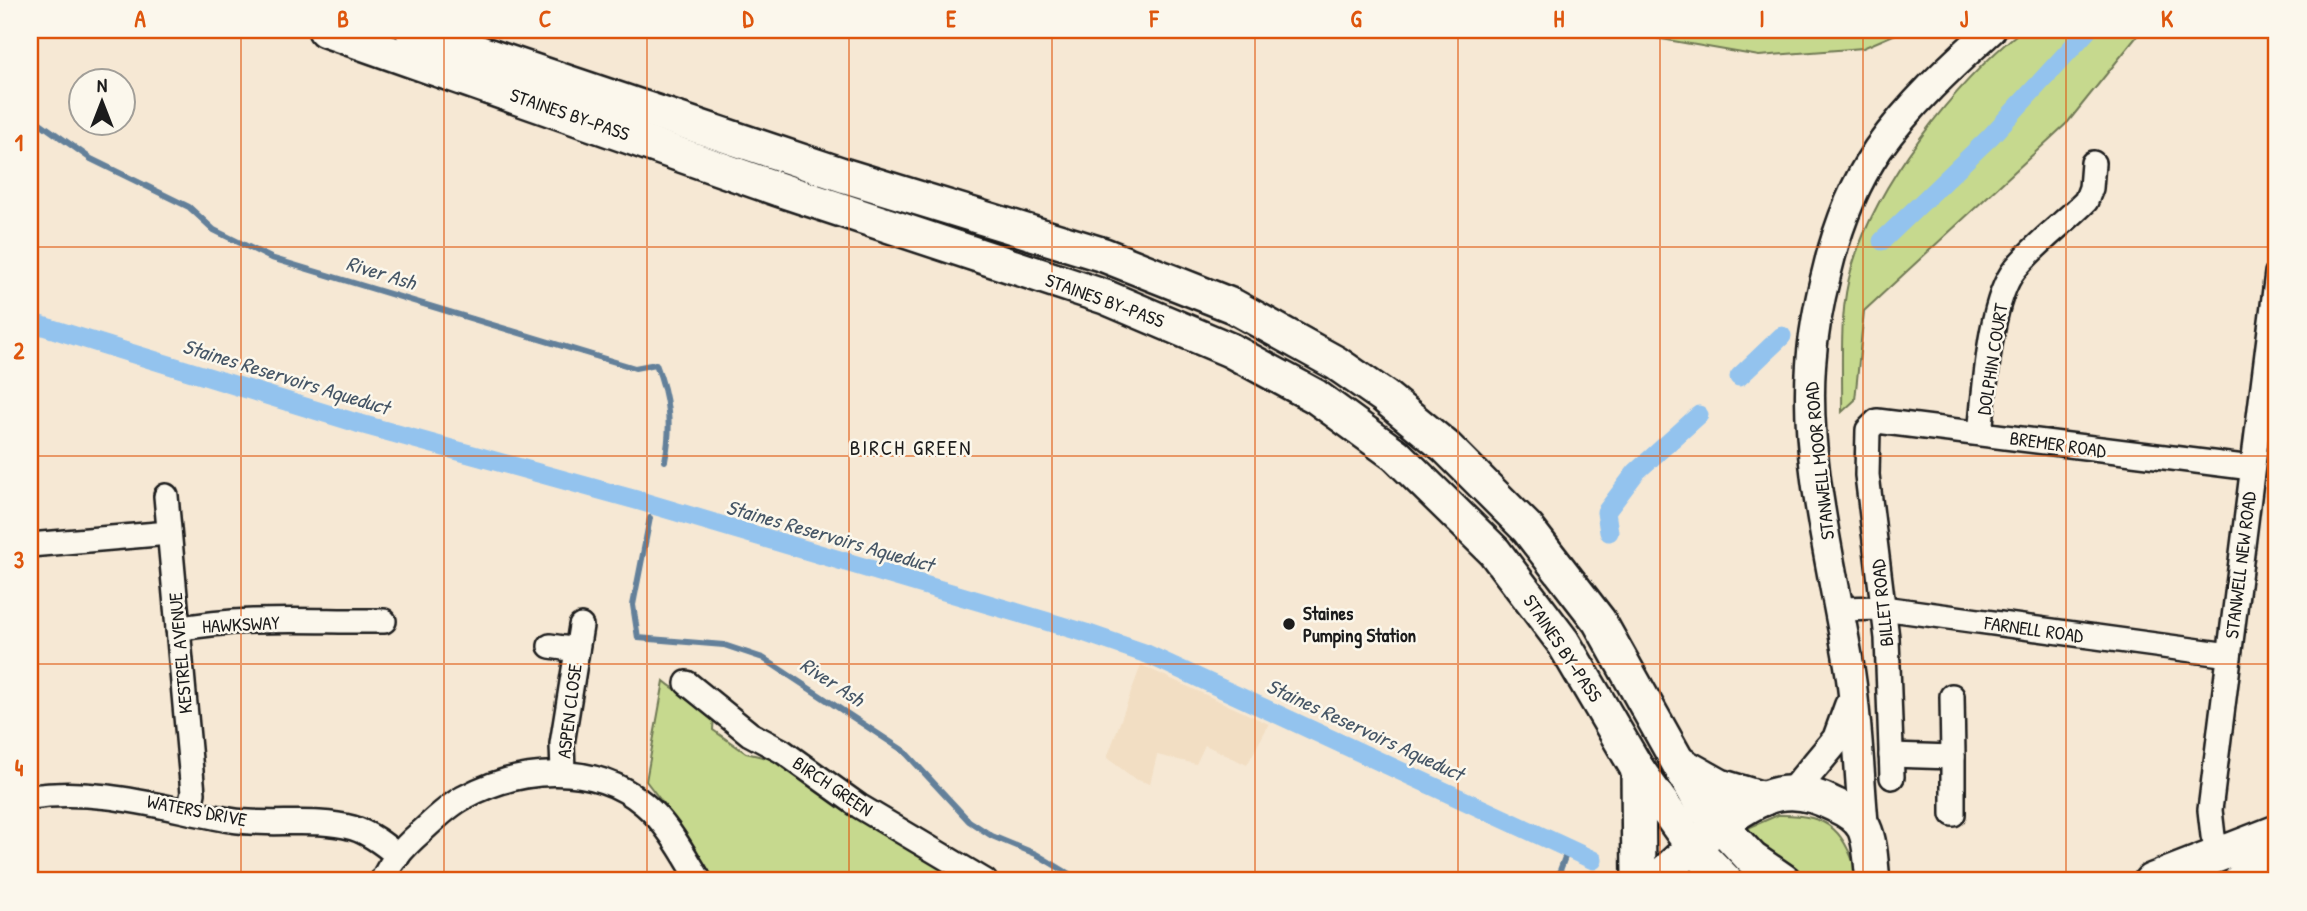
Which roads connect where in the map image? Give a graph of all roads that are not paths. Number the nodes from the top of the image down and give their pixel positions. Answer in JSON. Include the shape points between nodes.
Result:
{"nodes":[{"id":1,"x":325,"y":30,"type":"edge"},
{"id":2,"x":412,"y":30,"type":"edge"},
{"id":3,"x":1990,"y":30,"type":"edge"},
{"id":4,"x":2093,"y":163,"type":"dead end"},
{"id":5,"x":2277,"y":273,"type":"edge"},
{"id":6,"x":1868,"y":430,"type":"joint"},
{"id":7,"x":1980,"y":433,"type":"junction"},
{"id":8,"x":2252,"y":468,"type":"junction"},
{"id":9,"x":166,"y":496,"type":"dead end"},
{"id":10,"x":169,"y":533,"type":"junction"},
{"id":11,"x":30,"y":545,"type":"edge"},
{"id":12,"x":1839,"y":608,"type":"junction"},
{"id":13,"x":1883,"y":608,"type":"junction"},
{"id":14,"x":384,"y":621,"type":"dead end"},
{"id":15,"x":581,"y":626,"type":"dead end"},
{"id":16,"x":178,"y":629,"type":"junction"},
{"id":17,"x":550,"y":646,"type":"dead end"},
{"id":18,"x":577,"y":650,"type":"junction"},
{"id":19,"x":2228,"y":655,"type":"junction"},
{"id":20,"x":687,"y":683,"type":"dead end"},
{"id":21,"x":1852,"y":696,"type":"junction"},
{"id":22,"x":1952,"y":696,"type":"dead end"},
{"id":23,"x":1953,"y":757,"type":"junction"},
{"id":24,"x":1677,"y":762,"type":"junction"},
{"id":25,"x":1638,"y":770,"type":"junction"},
{"id":26,"x":563,"y":772,"type":"junction"},
{"id":27,"x":1777,"y":796,"type":"junction"},
{"id":28,"x":30,"y":797,"type":"edge"},
{"id":29,"x":189,"y":810,"type":"junction"},
{"id":30,"x":1953,"y":814,"type":"dead end"},
{"id":31,"x":1720,"y":827,"type":"junction"},
{"id":32,"x":1864,"y":828,"type":"junction"},
{"id":33,"x":2277,"y":832,"type":"edge"},
{"id":34,"x":1693,"y":847,"type":"junction"},
{"id":35,"x":2220,"y":855,"type":"junction"},
{"id":36,"x":398,"y":856,"type":"junction"},
{"id":37,"x":2277,"y":865,"type":"edge"},
{"id":38,"x":382,"y":881,"type":"edge"},
{"id":39,"x":699,"y":881,"type":"edge"},
{"id":40,"x":985,"y":881,"type":"edge"},
{"id":41,"x":1639,"y":881,"type":"edge"},
{"id":42,"x":1657,"y":881,"type":"edge"},
{"id":43,"x":1726,"y":881,"type":"edge"},
{"id":44,"x":1784,"y":881,"type":"edge"},
{"id":45,"x":1873,"y":881,"type":"edge"},
{"id":46,"x":1894,"y":881,"type":"edge"},
{"id":47,"x":2151,"y":881,"type":"edge"},
{"id":48,"x":2240,"y":881,"type":"edge"}],
"edges":[{"from":1,"to":25,"type":"highway","name":"STAINES BY-PASS","via":[[778,189],[1105,297],[1230,350],[1315,396],[1396,455],[1494,551],[1563,642]]},
{"from":2,"to":24,"type":"highway","name":"STAINES BY-PASS","via":[[846,176],[1104,255],[1233,306],[1291,336],[1385,397],[1446,447],[1527,528],[1598,621]]},
{"from":3,"to":12,"type":"main road","name":"STANWELL MOOR ROAD","via":[[1908,110],[1877,151],[1834,243],[1810,367],[1819,492]]},
{"from":4,"to":7,"type":"street","name":"DOLPHIN COURT","via":[[2086,201],[2005,285]]},
{"from":5,"to":8,"type":"street","name":"STANWELL NEW ROAD"},
{"from":6,"to":7,"type":"street","name":"BREMER ROAD","via":[[1877,421]]},
{"from":6,"to":13,"type":"street","name":"BILLET ROAD","via":[[1867,475]]},
{"from":7,"to":8,"type":"street","name":"BREMER ROAD"},
{"from":8,"to":19,"type":"street","name":"STANWELL NEW ROAD"},
{"from":9,"to":10,"type":"street","name":"KESTREL AVENUE"},
{"from":10,"to":11,"type":"street"},
{"from":10,"to":16,"type":"street","name":"KESTREL AVENUE"},
{"from":12,"to":13,"type":"street","name":"FARNELL ROAD"},
{"from":12,"to":21,"type":"main road","name":"STANWELL MOOR ROAD"},
{"from":13,"to":19,"type":"street","name":"FARNELL ROAD"},
{"from":13,"to":23,"type":"street","name":"BILLET ROAD","via":[[1891,766]]},
{"from":14,"to":16,"type":"street","name":"HAWKSWAY","via":[[306,612]]},
{"from":15,"to":18,"type":"street","name":"ASPEN CLOSE"},
{"from":16,"to":29,"type":"street","name":"KESTREL AVENUE","via":[[193,793]]},
{"from":17,"to":18,"type":"street","name":"ASPEN CLOSE"},
{"from":18,"to":26,"type":"street","name":"ASPEN CLOSE","via":[[562,744]]},
{"from":19,"to":35,"type":"street","name":"STANWELL NEW ROAD","via":[[2210,810]]},
{"from":20,"to":40,"type":"street","name":"BIRCH GREEN","via":[[750,734]]},
{"from":21,"to":27,"type":"main road","via":[[1837,739]]},
{"from":21,"to":32,"type":"main road","name":"STANWELL MOOR ROAD"},
{"from":22,"to":23,"type":"street"},
{"from":23,"to":30,"type":"street"},
{"from":24,"to":27,"type":"highway","via":[[1720,786]]},
{"from":24,"to":31,"type":"highway","name":"STAINES BY-PASS"},
{"from":25,"to":34,"type":"highway","name":"STAINES BY-PASS"},
{"from":25,"to":41,"type":"highway"},
{"from":26,"to":36,"type":"street","via":[[529,775],[461,799]]},
{"from":26,"to":39,"type":"street","via":[[619,788],[643,803],[664,824]]},
{"from":27,"to":31,"type":"highway"},
{"from":27,"to":32,"type":"highway","via":[[1825,799],[1850,813]]},
{"from":28,"to":29,"type":"street","name":"WATERS DRIVE","via":[[95,794]]},
{"from":29,"to":36,"type":"street","name":"WATERS DRIVE","via":[[232,821],[314,822],[355,828]]},
{"from":31,"to":34,"type":"highway"},
{"from":31,"to":44,"type":"highway","name":"STAINES BY-PASS","via":[[1752,859]]},
{"from":32,"to":45,"type":"highway"},
{"from":32,"to":46,"type":"highway"},
{"from":33,"to":35,"type":"highway"},
{"from":34,"to":42,"type":"highway"},
{"from":34,"to":43,"type":"highway","name":"STAINES BY-PASS"},
{"from":35,"to":47,"type":"highway"},
{"from":36,"to":38,"type":"street"},
{"from":37,"to":48,"type":"highway"}]}
